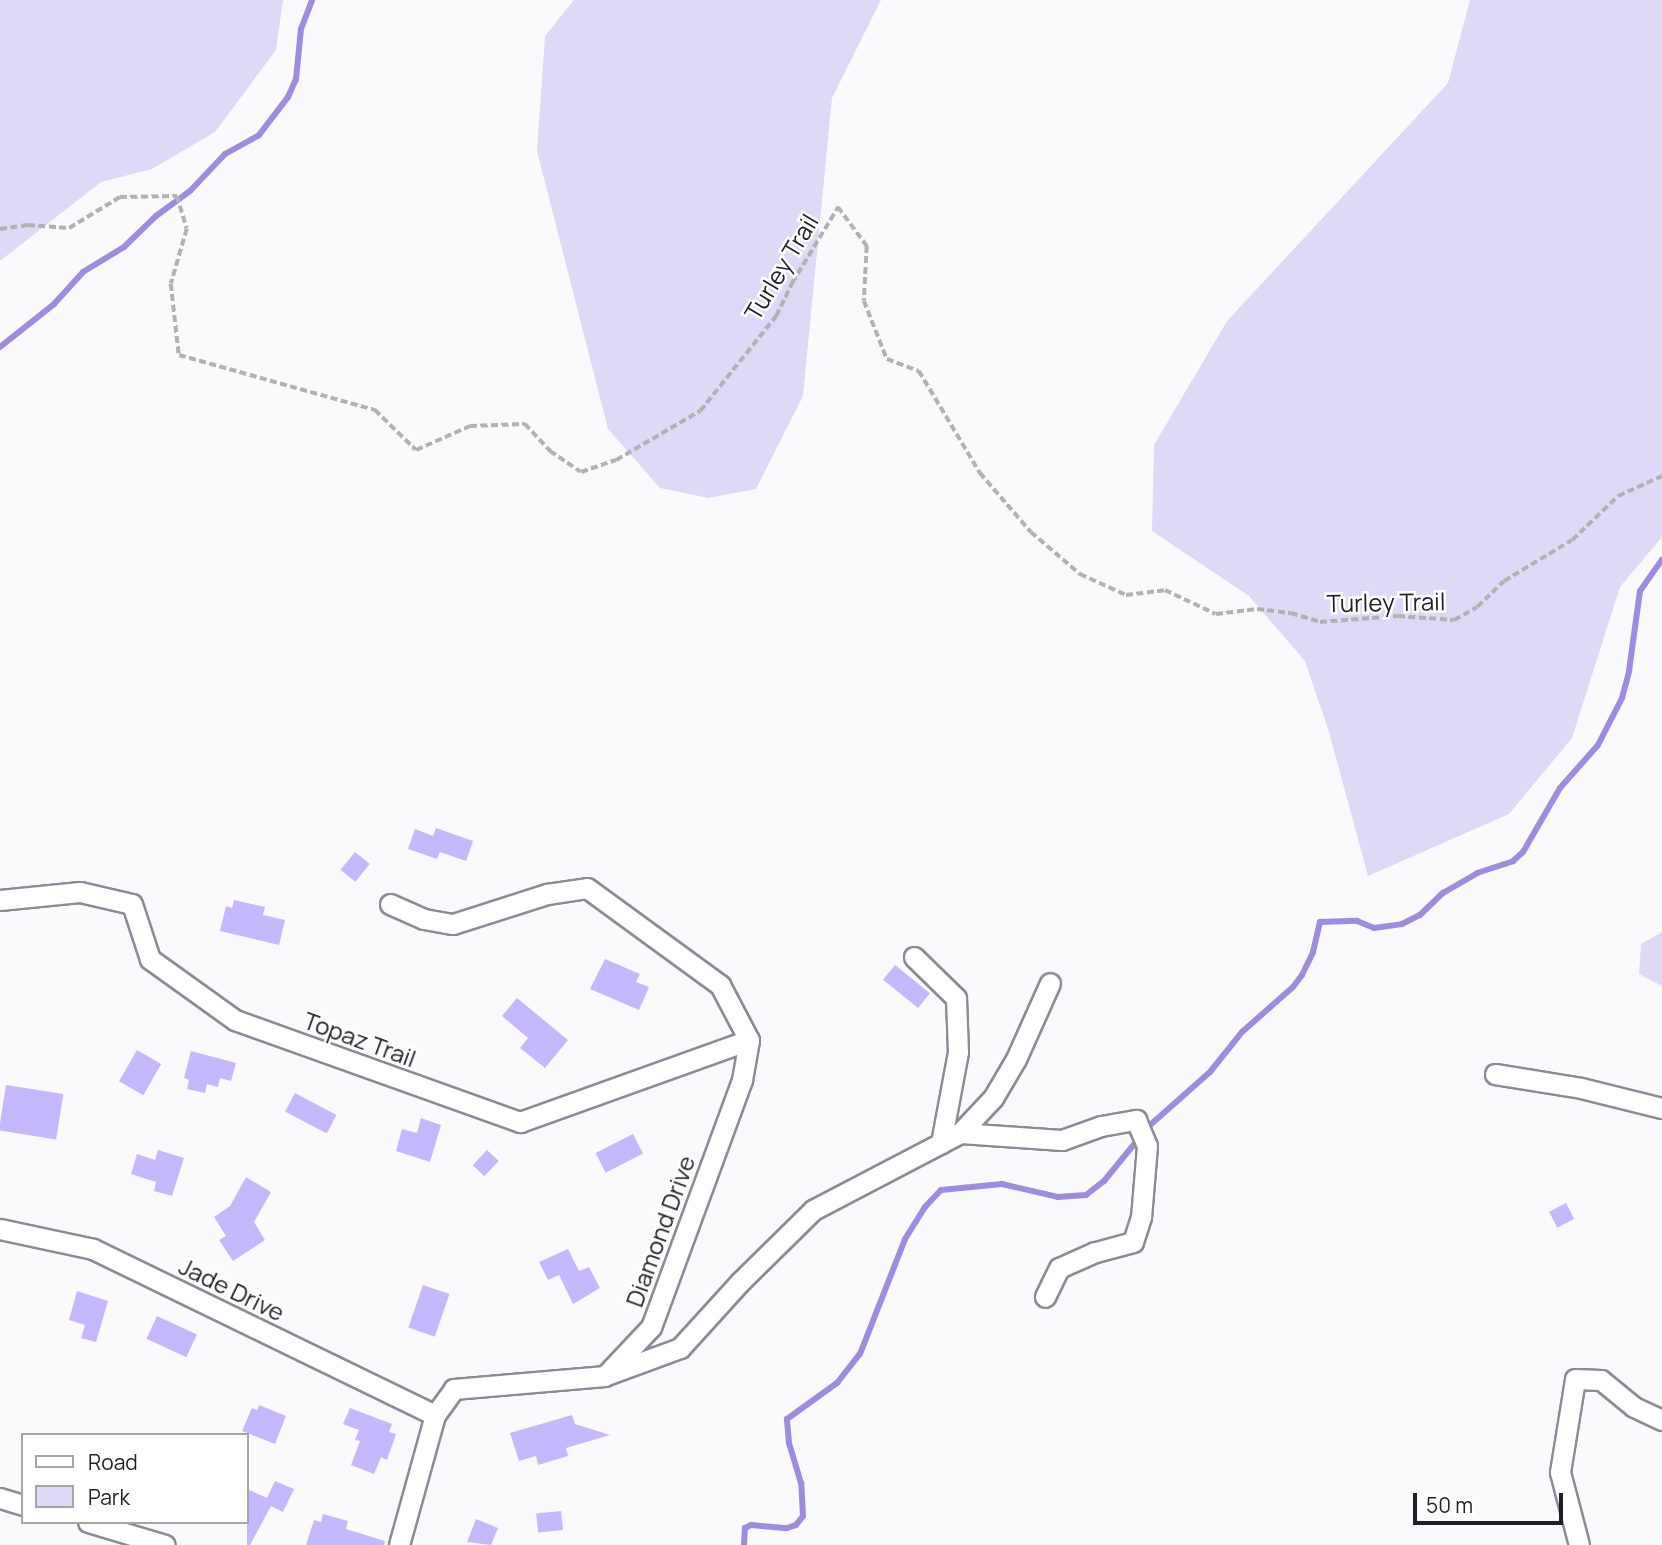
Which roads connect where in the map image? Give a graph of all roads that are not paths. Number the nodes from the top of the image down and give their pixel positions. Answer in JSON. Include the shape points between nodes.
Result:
{"nodes":[{"id":1,"x":0,"y":900,"type":"edge"},
{"id":2,"x":390,"y":904,"type":"dead end"},
{"id":3,"x":914,"y":957,"type":"dead end"},
{"id":4,"x":1050,"y":983,"type":"dead end"},
{"id":5,"x":749,"y":1040,"type":"junction"},
{"id":6,"x":1495,"y":1074,"type":"dead end"},
{"id":7,"x":1662,"y":1108,"type":"edge"},
{"id":8,"x":960,"y":1133,"type":"junction"},
{"id":9,"x":941,"y":1143,"type":"junction"},
{"id":10,"x":0,"y":1229,"type":"edge"},
{"id":11,"x":1045,"y":1297,"type":"dead end"},
{"id":12,"x":605,"y":1376,"type":"junction"},
{"id":13,"x":435,"y":1415,"type":"junction"},
{"id":14,"x":1662,"y":1420,"type":"edge"},
{"id":15,"x":0,"y":1498,"type":"edge"},
{"id":16,"x":21,"y":1503,"type":"edge"},
{"id":17,"x":95,"y":1524,"type":"edge"},
{"id":18,"x":166,"y":1545,"type":"edge"},
{"id":19,"x":399,"y":1545,"type":"edge"},
{"id":20,"x":1579,"y":1545,"type":"edge"}],
"edges":[{"from":1,"to":5,"type":"street","name":"Topaz Trail","via":[[80,892],[132,904],[150,959],[235,1020],[520,1122]]},
{"from":2,"to":5,"type":"street","via":[[424,919],[453,924],[547,894],[587,888],[720,985]]},
{"from":3,"to":9,"type":"street","via":[[956,998],[958,1052]]},
{"from":4,"to":8,"type":"street","via":[[993,1098]]},
{"from":5,"to":12,"type":"street","name":"Diamond Drive","via":[[742,1080],[651,1327]]},
{"from":6,"to":7,"type":"street"},
{"from":8,"to":9,"type":"street"},
{"from":8,"to":11,"type":"street","via":[[1062,1140],[1136,1119],[1147,1146],[1141,1217],[1133,1242],[1059,1268]]},
{"from":9,"to":12,"type":"street","via":[[813,1210],[681,1349]]},
{"from":10,"to":13,"type":"street","name":"Jade Drive","via":[[93,1249]]},
{"from":12,"to":13,"type":"street","via":[[454,1389]]},
{"from":13,"to":19,"type":"street"},
{"from":14,"to":20,"type":"street","via":[[1634,1407],[1601,1380],[1575,1379],[1560,1472]]},
{"from":15,"to":16,"type":"street"},
{"from":17,"to":18,"type":"street"}]}
